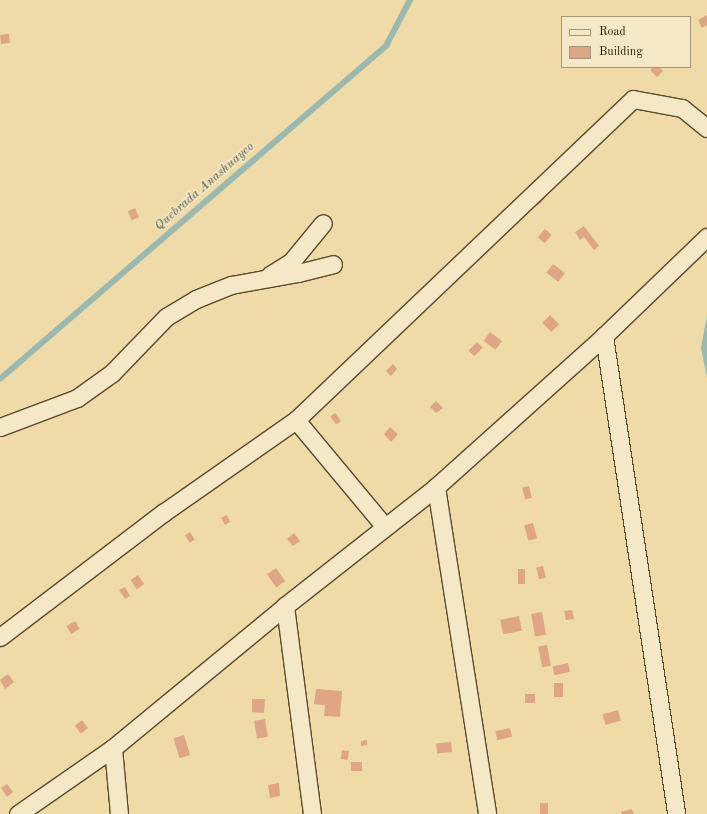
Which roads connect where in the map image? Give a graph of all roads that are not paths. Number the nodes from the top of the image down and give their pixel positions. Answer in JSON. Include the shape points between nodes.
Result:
{"nodes":[{"id":1,"x":707,"y":128,"type":"edge"},
{"id":2,"x":323,"y":223,"type":"dead end"},
{"id":3,"x":707,"y":237,"type":"edge"},
{"id":4,"x":333,"y":264,"type":"dead end"},
{"id":5,"x":267,"y":277,"type":"junction"},
{"id":6,"x":604,"y":336,"type":"junction"},
{"id":7,"x":296,"y":420,"type":"junction"},
{"id":8,"x":0,"y":427,"type":"edge"},
{"id":9,"x":436,"y":488,"type":"junction"},
{"id":10,"x":385,"y":527,"type":"junction"},
{"id":11,"x":285,"y":606,"type":"junction"},
{"id":12,"x":0,"y":637,"type":"edge"},
{"id":13,"x":113,"y":748,"type":"junction"},
{"id":14,"x":18,"y":814,"type":"edge"},
{"id":15,"x":119,"y":814,"type":"edge"},
{"id":16,"x":312,"y":814,"type":"edge"},
{"id":17,"x":486,"y":814,"type":"edge"},
{"id":18,"x":676,"y":814,"type":"edge"}],
"edges":[{"from":1,"to":7,"type":"street","via":[[682,108],[633,99]]},
{"from":2,"to":5,"type":"street","via":[[291,262]]},
{"from":3,"to":6,"type":"street"},
{"from":4,"to":5,"type":"street","via":[[298,274]]},
{"from":5,"to":8,"type":"street","via":[[231,285],[196,299],[166,317],[112,373],[77,398]]},
{"from":6,"to":9,"type":"street"},
{"from":6,"to":18,"type":"street"},
{"from":7,"to":10,"type":"street"},
{"from":7,"to":12,"type":"street","via":[[163,513]]},
{"from":9,"to":10,"type":"street"},
{"from":9,"to":17,"type":"street"},
{"from":10,"to":11,"type":"street"},
{"from":11,"to":13,"type":"street"},
{"from":11,"to":16,"type":"street"},
{"from":13,"to":14,"type":"street"},
{"from":13,"to":15,"type":"street"}]}
